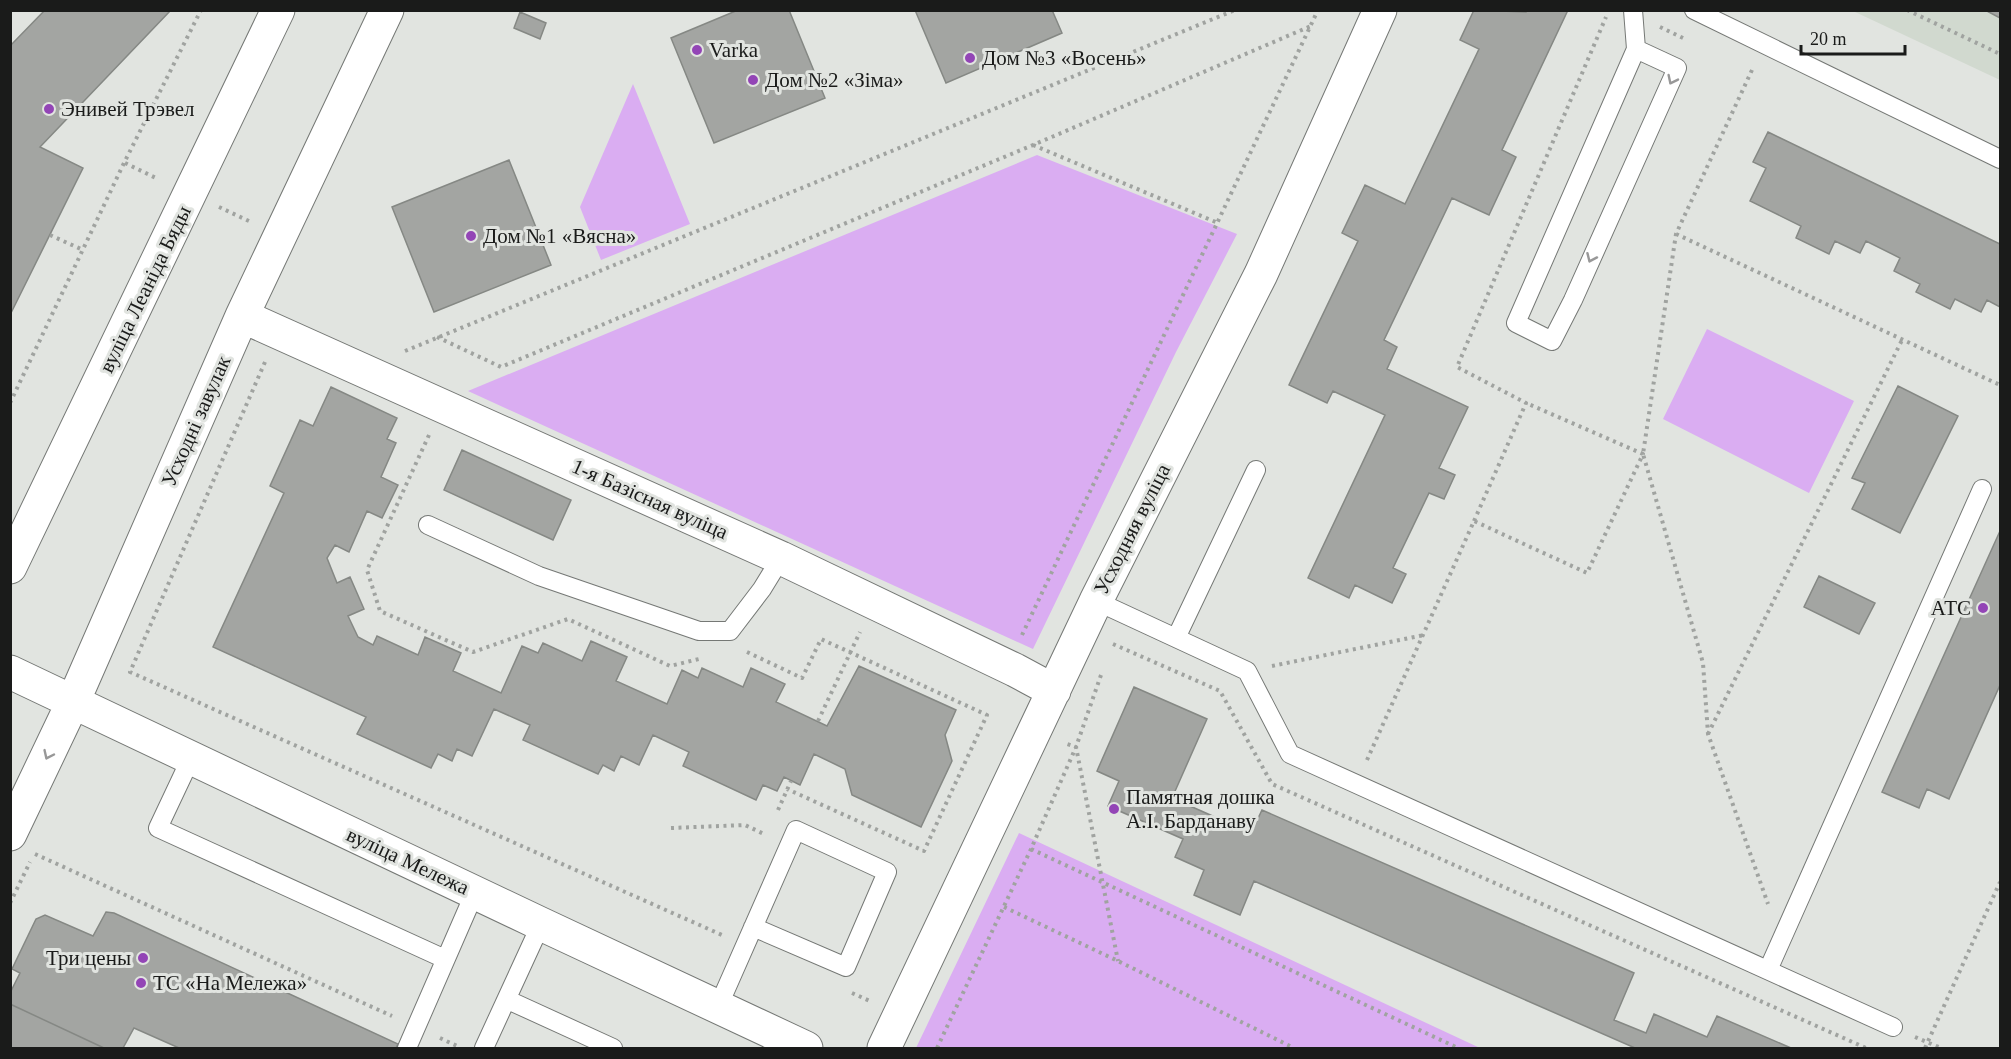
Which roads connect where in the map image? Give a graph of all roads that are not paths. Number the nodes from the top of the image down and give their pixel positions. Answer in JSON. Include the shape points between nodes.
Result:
{"nodes":[{"id":1,"x":278,"y":10,"type":"edge"},
{"id":2,"x":387,"y":10,"type":"edge"},
{"id":3,"x":1380,"y":10,"type":"edge"},
{"id":4,"x":1633,"y":10,"type":"edge"},
{"id":5,"x":1694,"y":10,"type":"edge"},
{"id":6,"x":1636,"y":49,"type":"junction"},
{"id":7,"x":2001,"y":159,"type":"edge"},
{"id":8,"x":242,"y":316,"type":"junction"},
{"id":9,"x":1256,"y":470,"type":"dead end"},
{"id":10,"x":1982,"y":489,"type":"dead end"},
{"id":11,"x":428,"y":525,"type":"dead end"},
{"id":12,"x":781,"y":558,"type":"junction"},
{"id":13,"x":10,"y":567,"type":"edge"},
{"id":14,"x":1096,"y":601,"type":"junction"},
{"id":15,"x":1176,"y":638,"type":"junction"},
{"id":16,"x":10,"y":672,"type":"edge"},
{"id":17,"x":1054,"y":691,"type":"junction"},
{"id":18,"x":73,"y":702,"type":"junction"},
{"id":19,"x":191,"y":758,"type":"junction"},
{"id":20,"x":10,"y":834,"type":"edge"},
{"id":21,"x":475,"y":892,"type":"junction"},
{"id":22,"x":541,"y":924,"type":"junction"},
{"id":23,"x":753,"y":927,"type":"junction"},
{"id":24,"x":446,"y":959,"type":"junction"},
{"id":25,"x":1761,"y":967,"type":"junction"},
{"id":26,"x":508,"y":1000,"type":"junction"},
{"id":27,"x":718,"y":1007,"type":"junction"},
{"id":28,"x":1893,"y":1027,"type":"dead end"},
{"id":29,"x":412,"y":1041,"type":"edge"},
{"id":30,"x":484,"y":1048,"type":"edge"},
{"id":31,"x":613,"y":1048,"type":"edge"},
{"id":32,"x":806,"y":1048,"type":"edge"},
{"id":33,"x":884,"y":1048,"type":"edge"}],
"edges":[{"from":1,"to":13,"type":"street","name":"вуліца Леаніда Бяды"},
{"from":2,"to":8,"type":"street","name":"Усходні завулак"},
{"from":3,"to":14,"type":"street","name":"Усходняя вуліца","via":[[1261,274]]},
{"from":4,"to":6,"type":"lane"},
{"from":5,"to":7,"type":"lane"},
{"from":6,"to":6,"type":"lane","one_way":true,"via":[[1677,68],[1552,341],[1516,323]]},
{"from":8,"to":12,"type":"street","name":"1-я Базісная вуліца"},
{"from":8,"to":18,"type":"street","name":"Усходні завулак"},
{"from":9,"to":15,"type":"lane"},
{"from":10,"to":25,"type":"lane"},
{"from":11,"to":12,"type":"lane","via":[[539,576],[699,631],[730,631]]},
{"from":12,"to":17,"type":"street","name":"1-я Базісная вуліца"},
{"from":14,"to":15,"type":"lane"},
{"from":14,"to":17,"type":"street","name":"Усходняя вуліца"},
{"from":15,"to":25,"type":"lane","via":[[1247,671],[1290,754]]},
{"from":16,"to":18,"type":"street","name":"вуліца Мележа"},
{"from":17,"to":33,"type":"street","name":"Усходняя вуліца"},
{"from":18,"to":19,"type":"street","name":"вуліца Мележа"},
{"from":18,"to":20,"type":"street","name":"Усходні завулак","one_way":true},
{"from":19,"to":21,"type":"street","name":"вуліца Мележа"},
{"from":19,"to":24,"type":"lane","via":[[158,828]]},
{"from":21,"to":22,"type":"street","name":"вуліца Мележа"},
{"from":21,"to":24,"type":"lane"},
{"from":22,"to":26,"type":"lane"},
{"from":22,"to":27,"type":"street","name":"вуліца Мележа"},
{"from":23,"to":23,"type":"lane","via":[[796,830],[887,872],[846,968]]},
{"from":23,"to":27,"type":"lane"},
{"from":24,"to":29,"type":"lane"},
{"from":25,"to":28,"type":"lane"},
{"from":26,"to":30,"type":"lane"},
{"from":26,"to":31,"type":"lane"},
{"from":27,"to":32,"type":"street","name":"вуліца Мележа"}]}
